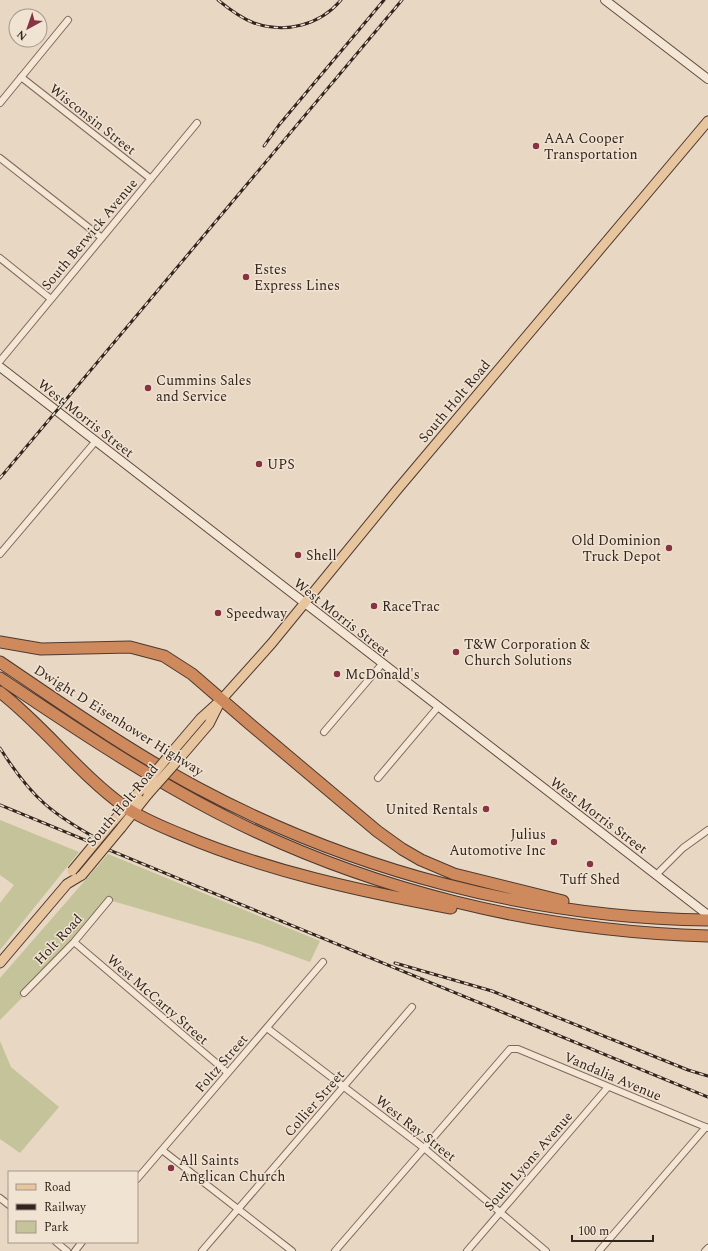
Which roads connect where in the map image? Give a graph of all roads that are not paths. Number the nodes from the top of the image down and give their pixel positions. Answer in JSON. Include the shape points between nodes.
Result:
{"nodes":[{"id":1,"x":605,"y":0,"type":"edge"},
{"id":2,"x":68,"y":20,"type":"dead end"},
{"id":3,"x":21,"y":77,"type":"junction"},
{"id":4,"x":708,"y":79,"type":"edge"},
{"id":5,"x":0,"y":103,"type":"edge"},
{"id":6,"x":708,"y":121,"type":"edge"},
{"id":7,"x":197,"y":123,"type":"dead end"},
{"id":8,"x":0,"y":158,"type":"edge"},
{"id":9,"x":151,"y":179,"type":"junction"},
{"id":10,"x":102,"y":238,"type":"junction"},
{"id":11,"x":0,"y":258,"type":"edge"},
{"id":12,"x":51,"y":299,"type":"junction"},
{"id":13,"x":0,"y":361,"type":"edge"},
{"id":14,"x":0,"y":367,"type":"edge"},
{"id":15,"x":95,"y":442,"type":"junction"},
{"id":16,"x":0,"y":554,"type":"edge"},
{"id":17,"x":304,"y":604,"type":"junction"},
{"id":18,"x":0,"y":642,"type":"edge"},
{"id":19,"x":0,"y":662,"type":"edge"},
{"id":20,"x":382,"y":664,"type":"junction"},
{"id":21,"x":0,"y":678,"type":"edge"},
{"id":22,"x":0,"y":692,"type":"edge"},
{"id":23,"x":222,"y":699,"type":"junction"},
{"id":24,"x":438,"y":707,"type":"junction"},
{"id":25,"x":324,"y":732,"type":"dead end"},
{"id":26,"x":378,"y":778,"type":"dead end"},
{"id":27,"x":130,"y":810,"type":"junction"},
{"id":28,"x":708,"y":830,"type":"edge"},
{"id":29,"x":656,"y":875,"type":"junction"},
{"id":30,"x":67,"y":884,"type":"junction"},
{"id":31,"x":109,"y":900,"type":"dead end"},
{"id":32,"x":619,"y":915,"type":"junction"},
{"id":33,"x":708,"y":915,"type":"edge"},
{"id":34,"x":529,"y":918,"type":"junction"},
{"id":35,"x":708,"y":920,"type":"edge"},
{"id":36,"x":708,"y":936,"type":"edge"},
{"id":37,"x":74,"y":942,"type":"junction"},
{"id":38,"x":0,"y":962,"type":"edge"},
{"id":39,"x":323,"y":962,"type":"dead end"},
{"id":40,"x":24,"y":993,"type":"dead end"},
{"id":41,"x":412,"y":1007,"type":"dead end"},
{"id":42,"x":268,"y":1028,"type":"junction"},
{"id":43,"x":228,"y":1074,"type":"junction"},
{"id":44,"x":344,"y":1087,"type":"junction"},
{"id":45,"x":608,"y":1087,"type":"junction"},
{"id":46,"x":707,"y":1128,"type":"edge"},
{"id":47,"x":424,"y":1148,"type":"junction"},
{"id":48,"x":162,"y":1150,"type":"junction"},
{"id":49,"x":138,"y":1178,"type":"edge"},
{"id":50,"x":0,"y":1198,"type":"edge"},
{"id":51,"x":8,"y":1205,"type":"edge"},
{"id":52,"x":239,"y":1209,"type":"junction"},
{"id":53,"x":500,"y":1212,"type":"junction"},
{"id":54,"x":57,"y":1243,"type":"edge"},
{"id":55,"x":81,"y":1243,"type":"edge"},
{"id":56,"x":708,"y":1248,"type":"edge"},
{"id":57,"x":67,"y":1251,"type":"edge"},
{"id":58,"x":75,"y":1251,"type":"edge"},
{"id":59,"x":202,"y":1251,"type":"edge"},
{"id":60,"x":292,"y":1251,"type":"edge"},
{"id":61,"x":335,"y":1251,"type":"edge"},
{"id":62,"x":467,"y":1251,"type":"edge"},
{"id":63,"x":546,"y":1251,"type":"edge"},
{"id":64,"x":599,"y":1251,"type":"edge"},
{"id":65,"x":706,"y":1251,"type":"edge"}],
"edges":[{"from":1,"to":4,"type":"main road"},
{"from":2,"to":3,"type":"street"},
{"from":3,"to":5,"type":"street"},
{"from":3,"to":9,"type":"street","name":"Wisconsin Street"},
{"from":6,"to":17,"type":"main road","name":"South Holt Road"},
{"from":7,"to":9,"type":"street","name":"South Berwick Avenue"},
{"from":8,"to":10,"type":"street"},
{"from":9,"to":10,"type":"street","name":"South Berwick Avenue"},
{"from":10,"to":12,"type":"street","name":"South Berwick Avenue"},
{"from":11,"to":12,"type":"street"},
{"from":12,"to":13,"type":"street","name":"South Berwick Avenue"},
{"from":14,"to":15,"type":"main road","name":"West Morris Street"},
{"from":15,"to":16,"type":"street"},
{"from":15,"to":17,"type":"main road","name":"West Morris Street"},
{"from":17,"to":20,"type":"main road","name":"West Morris Street"},
{"from":17,"to":23,"type":"main road","name":"South Holt Road"},
{"from":18,"to":23,"type":"highway","via":[[41,649],[121,647],[148,651],[177,663]]},
{"from":19,"to":32,"type":"highway","name":"Dwight D Eisenhower Highway","via":[[180,778],[250,814],[317,843],[451,886],[551,906]]},
{"from":20,"to":24,"type":"main road","name":"West Morris Street"},
{"from":20,"to":25,"type":"street"},
{"from":21,"to":34,"type":"highway","name":"Dwight D Eisenhower Highway","via":[[156,779],[273,840],[407,889],[468,906]]},
{"from":22,"to":27,"type":"highway","via":[[25,712],[94,781]]},
{"from":23,"to":27,"type":"main road","name":"South Holt Road","bridge":true,"via":[[209,724],[148,794]]},
{"from":23,"to":27,"type":"main road","name":"South Holt Road","bridge":true,"via":[[201,718],[138,792]]},
{"from":23,"to":32,"type":"highway","via":[[378,831],[415,857],[470,878]]},
{"from":24,"to":26,"type":"street"},
{"from":24,"to":29,"type":"main road","name":"West Morris Street"},
{"from":27,"to":30,"type":"main road","name":"South Holt Road","bridge":true,"via":[[111,824],[72,871]]},
{"from":27,"to":30,"type":"main road","name":"South Holt Road","bridge":true,"via":[[121,828],[82,875]]},
{"from":27,"to":34,"type":"highway","via":[[217,849],[300,875],[449,908]]},
{"from":28,"to":29,"type":"street","via":[[683,848]]},
{"from":29,"to":33,"type":"main road","name":"West Morris Street"},
{"from":30,"to":38,"type":"main road","name":"South Holt Road"},
{"from":31,"to":37,"type":"street","name":"Holt Road"},
{"from":32,"to":35,"type":"highway","name":"Dwight D Eisenhower Highway"},
{"from":34,"to":36,"type":"highway","name":"Dwight D Eisenhower Highway","via":[[616,931]]},
{"from":37,"to":40,"type":"street","name":"Holt Road"},
{"from":37,"to":43,"type":"street","name":"West McCarty Street"},
{"from":39,"to":42,"type":"street","name":"Foltz Street"},
{"from":41,"to":44,"type":"street","name":"Collier Street"},
{"from":42,"to":43,"type":"street","name":"Foltz Street"},
{"from":42,"to":44,"type":"street","name":"West Ray Street"},
{"from":43,"to":48,"type":"street","name":"Foltz Street"},
{"from":44,"to":47,"type":"street","name":"West Ray Street"},
{"from":44,"to":52,"type":"street","name":"Collier Street"},
{"from":45,"to":46,"type":"street","name":"Vandalia Avenue"},
{"from":45,"to":47,"type":"street","name":"Vandalia Avenue","via":[[512,1048]]},
{"from":45,"to":53,"type":"street","name":"South Lyons Avenue"},
{"from":46,"to":64,"type":"street"},
{"from":47,"to":53,"type":"street","name":"West Ray Street"},
{"from":47,"to":61,"type":"street"},
{"from":48,"to":49,"type":"street","name":"Foltz Street"},
{"from":48,"to":52,"type":"street"},
{"from":50,"to":51,"type":"street"},
{"from":52,"to":59,"type":"street","name":"Collier Street"},
{"from":52,"to":60,"type":"street"},
{"from":53,"to":62,"type":"street","name":"South Lyons Avenue"},
{"from":53,"to":63,"type":"street","name":"West Ray Street"},
{"from":54,"to":57,"type":"street"},
{"from":55,"to":58,"type":"street"},
{"from":56,"to":65,"type":"street"}]}
